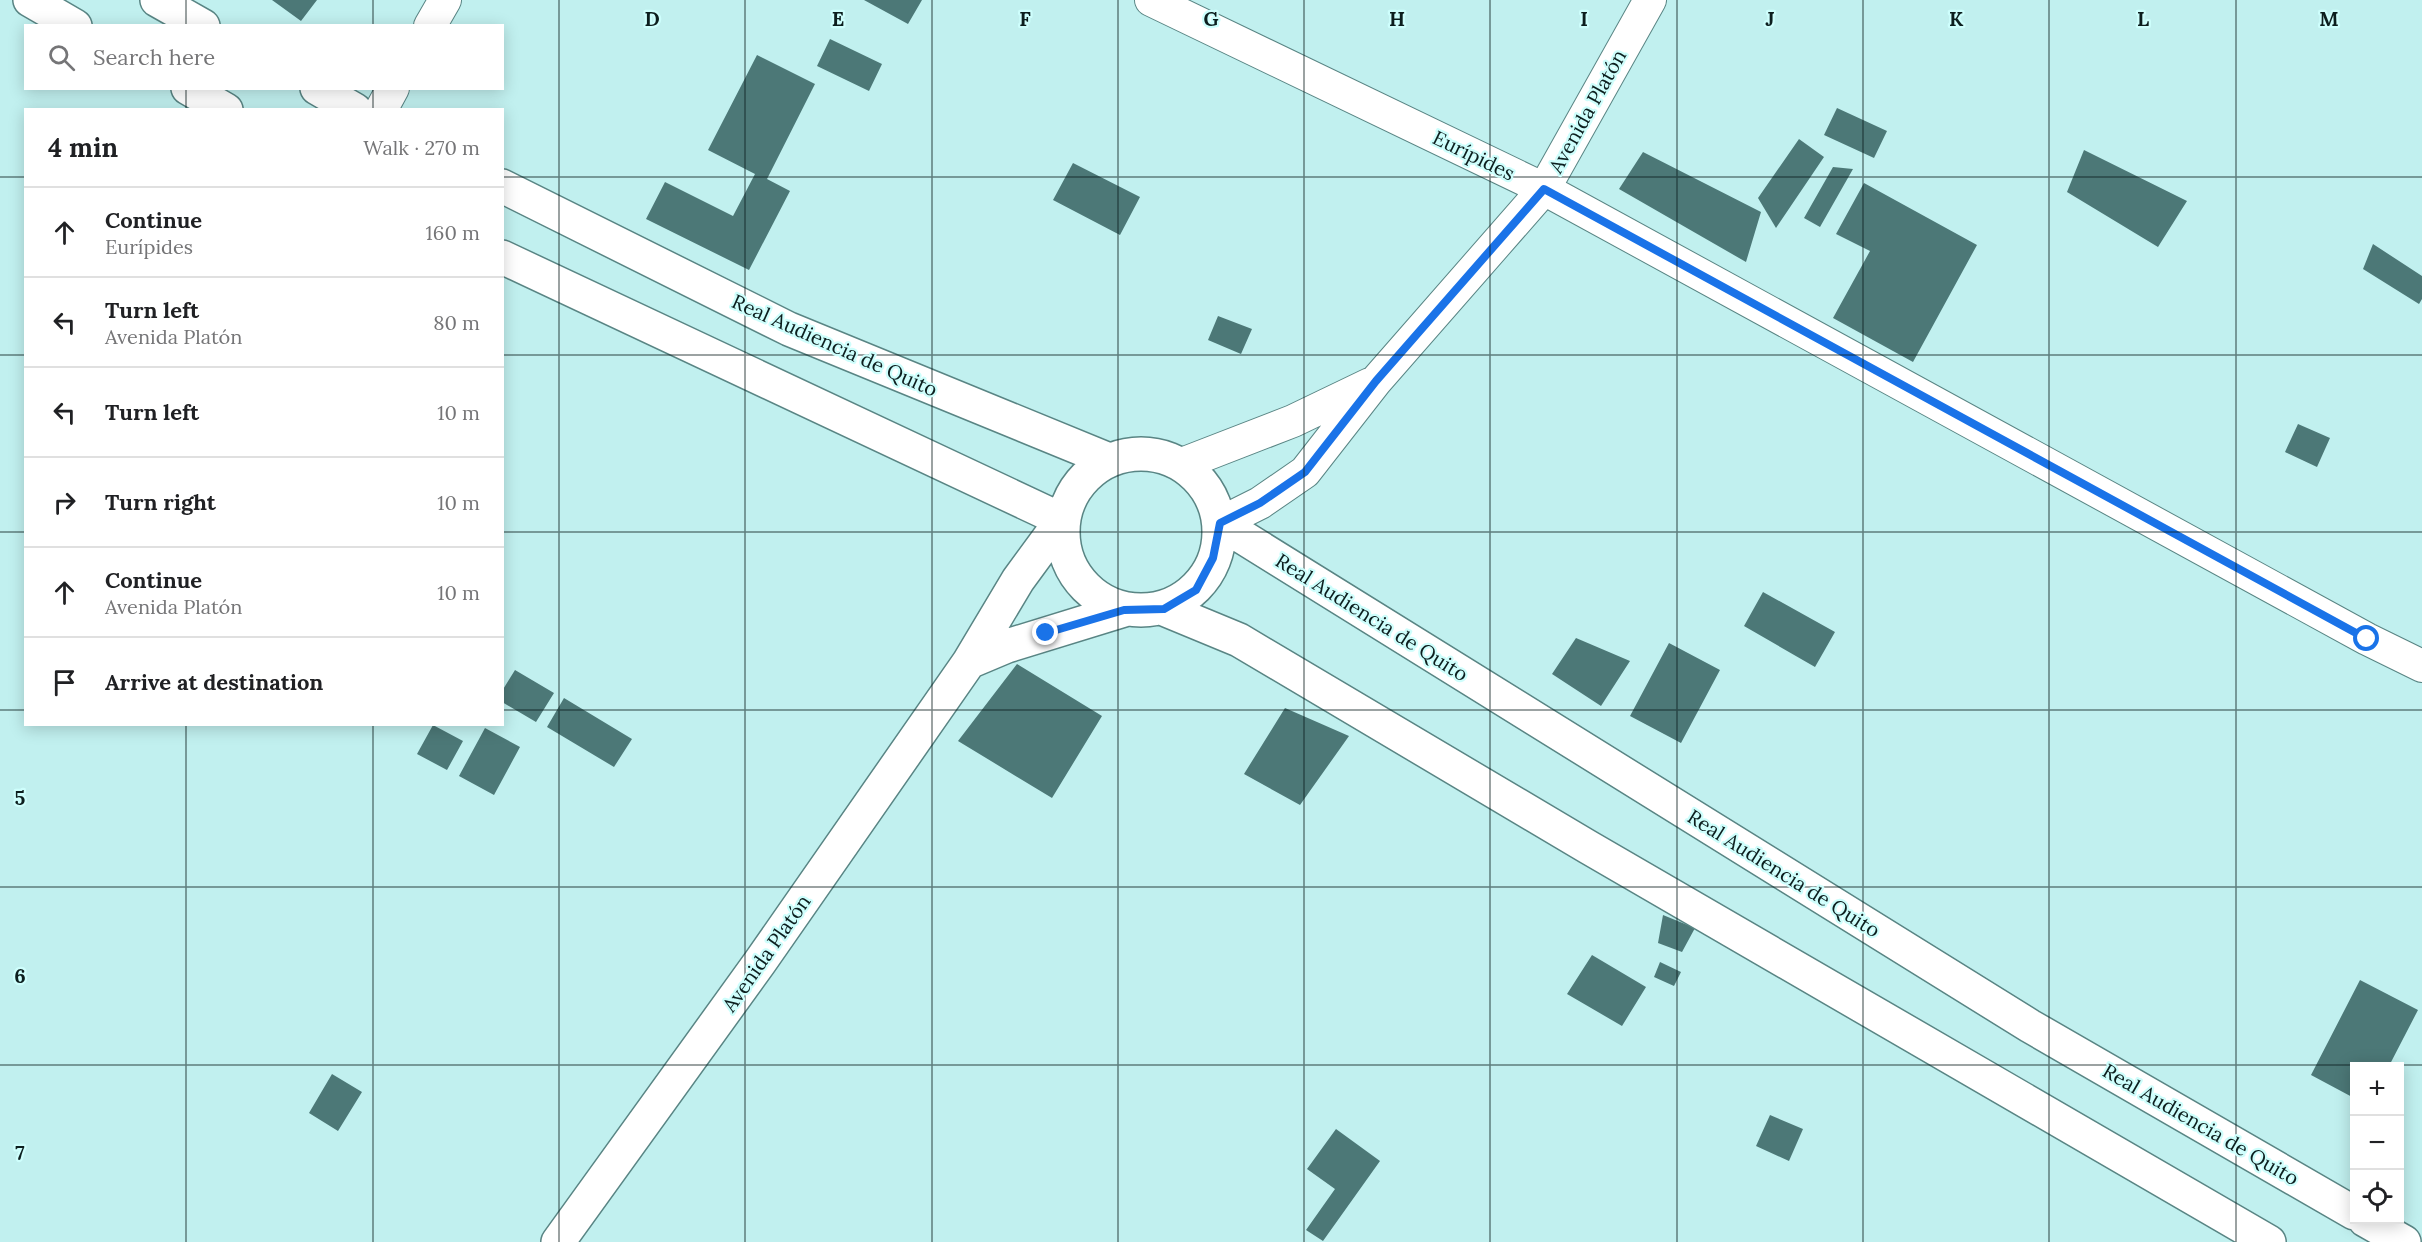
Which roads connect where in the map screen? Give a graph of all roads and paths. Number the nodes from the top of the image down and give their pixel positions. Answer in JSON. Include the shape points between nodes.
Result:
{"nodes":[{"id":1,"x":30,"y":0,"type":"edge"},
{"id":2,"x":158,"y":0,"type":"edge"},
{"id":3,"x":445,"y":0,"type":"edge"},
{"id":4,"x":1151,"y":0,"type":"edge"},
{"id":5,"x":1650,"y":0,"type":"edge"},
{"id":6,"x":72,"y":24,"type":"edge"},
{"id":7,"x":200,"y":24,"type":"edge"},
{"id":8,"x":431,"y":24,"type":"edge"},
{"id":9,"x":191,"y":90,"type":"edge"},
{"id":10,"x":320,"y":90,"type":"edge"},
{"id":11,"x":392,"y":90,"type":"edge"},
{"id":12,"x":223,"y":108,"type":"edge"},
{"id":13,"x":352,"y":108,"type":"edge"},
{"id":14,"x":382,"y":108,"type":"edge"},
{"id":15,"x":504,"y":187,"type":"edge"},
{"id":16,"x":1544,"y":189,"type":"junction"},
{"id":17,"x":504,"y":258,"type":"edge"},
{"id":18,"x":1376,"y":381,"type":"junction"},
{"id":19,"x":1109,"y":460,"type":"junction"},
{"id":20,"x":1182,"y":464,"type":"junction"},
{"id":21,"x":1062,"y":520,"type":"junction"},
{"id":22,"x":1220,"y":523,"type":"junction"},
{"id":23,"x":1164,"y":609,"type":"junction"},
{"id":24,"x":1124,"y":610,"type":"junction"},
{"id":25,"x":969,"y":662,"type":"junction"},
{"id":26,"x":2422,"y":666,"type":"edge"},
{"id":27,"x":2350,"y":1210,"type":"edge"},
{"id":28,"x":2372,"y":1224,"type":"edge"},
{"id":29,"x":558,"y":1242,"type":"edge"},
{"id":30,"x":2269,"y":1242,"type":"edge"},
{"id":31,"x":2404,"y":1242,"type":"edge"}],
"edges":[{"from":1,"to":6,"type":"main road"},
{"from":2,"to":7,"type":"main road"},
{"from":3,"to":8,"type":"street"},
{"from":4,"to":16,"type":"street","name":"Eurípides"},
{"from":5,"to":16,"type":"street","name":"Avenida Platón"},
{"from":9,"to":12,"type":"main road"},
{"from":10,"to":13,"type":"main road"},
{"from":11,"to":14,"type":"street"},
{"from":15,"to":19,"type":"main road","name":"Real Audiencia de Quito","via":[[789,329]]},
{"from":16,"to":18,"type":"street","name":"Avenida Platón"},
{"from":16,"to":26,"type":"street","name":"Eurípides"},
{"from":17,"to":21,"type":"main road"},
{"from":18,"to":20,"type":"street","name":"Avenida Platón","via":[[1293,421]]},
{"from":18,"to":22,"type":"street","name":"Avenida Platón","via":[[1305,472],[1260,503]]},
{"from":19,"to":20,"type":"main road","via":[[1136,452]]},
{"from":19,"to":21,"type":"main road","via":[[1087,476],[1073,494]]},
{"from":20,"to":22,"type":"main road","via":[[1208,489]]},
{"from":21,"to":24,"type":"main road","via":[[1066,560],[1088,592]]},
{"from":21,"to":25,"type":"main road","name":"Avenida Platón","via":[[1018,580]]},
{"from":22,"to":23,"type":"main road","via":[[1213,558],[1196,590]]},
{"from":22,"to":27,"type":"main road","name":"Real Audiencia de Quito","via":[[2030,1026]]},
{"from":23,"to":24,"type":"main road"},
{"from":23,"to":30,"type":"main road","via":[[1239,640]]},
{"from":24,"to":25,"type":"main road","via":[[1006,646]]},
{"from":25,"to":29,"type":"main road","name":"Avenida Platón"},
{"from":28,"to":31,"type":"main road"}]}
